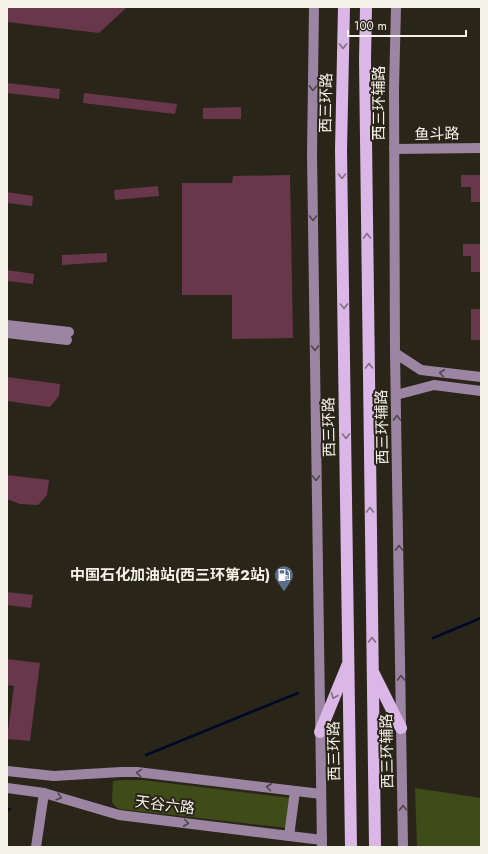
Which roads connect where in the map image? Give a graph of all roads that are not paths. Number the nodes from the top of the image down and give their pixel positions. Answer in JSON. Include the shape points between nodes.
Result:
{"nodes":[{"id":1,"x":314,"y":7,"type":"edge"},
{"id":2,"x":344,"y":7,"type":"edge"},
{"id":3,"x":366,"y":7,"type":"edge"},
{"id":4,"x":396,"y":7,"type":"edge"},
{"id":5,"x":481,"y":148,"type":"edge"},
{"id":6,"x":394,"y":149,"type":"junction"},
{"id":7,"x":7,"y":325,"type":"edge"},
{"id":8,"x":7,"y":333,"type":"edge"},
{"id":9,"x":396,"y":353,"type":"junction"},
{"id":10,"x":481,"y":377,"type":"edge"},
{"id":11,"x":481,"y":391,"type":"edge"},
{"id":12,"x":396,"y":395,"type":"junction"},
{"id":13,"x":349,"y":661,"type":"junction"},
{"id":14,"x":372,"y":671,"type":"junction"},
{"id":15,"x":401,"y":728,"type":"junction"},
{"id":16,"x":320,"y":732,"type":"junction"},
{"id":17,"x":7,"y":771,"type":"edge"},
{"id":18,"x":7,"y":788,"type":"edge"},
{"id":19,"x":295,"y":790,"type":"junction"},
{"id":20,"x":44,"y":792,"type":"junction"},
{"id":21,"x":321,"y":794,"type":"junction"},
{"id":22,"x":289,"y":836,"type":"junction"},
{"id":23,"x":322,"y":844,"type":"edge"},
{"id":24,"x":36,"y":847,"type":"edge"},
{"id":25,"x":351,"y":847,"type":"edge"},
{"id":26,"x":375,"y":847,"type":"edge"},
{"id":27,"x":403,"y":847,"type":"edge"}],
"edges":[{"from":1,"to":16,"type":"main road","one_way":true,"via":[[312,154]]},
{"from":2,"to":13,"type":"highway","name":"西三环路","one_way":true,"via":[[341,150]]},
{"from":14,"to":3,"type":"highway","one_way":true},
{"from":4,"to":6,"type":"main road","name":"西三环辅路"},
{"from":5,"to":6,"type":"main road","name":"鱼斗路"},
{"from":6,"to":9,"type":"main road","name":"西三环辅路"},
{"from":7,"to":8,"type":"main road","via":[[68,336]]},
{"from":10,"to":9,"type":"main road","one_way":true,"via":[[422,370]]},
{"from":9,"to":12,"type":"main road","name":"西三环辅路"},
{"from":11,"to":12,"type":"main road","via":[[434,385]]},
{"from":15,"to":12,"type":"main road","name":"西三环辅路","one_way":true},
{"from":13,"to":16,"type":"highway","one_way":true},
{"from":13,"to":25,"type":"highway","name":"西三环路"},
{"from":14,"to":15,"type":"highway"},
{"from":14,"to":26,"type":"highway"},
{"from":27,"to":15,"type":"main road","name":"西三环辅路","one_way":true},
{"from":16,"to":21,"type":"main road"},
{"from":19,"to":17,"type":"main road","name":"天谷六路","one_way":true,"via":[[137,772],[54,776]]},
{"from":18,"to":20,"type":"main road","name":"天谷六路"},
{"from":19,"to":21,"type":"main road","name":"天谷六路"},
{"from":19,"to":22,"type":"main road"},
{"from":20,"to":22,"type":"main road","name":"天谷六路","one_way":true,"via":[[119,814]]},
{"from":20,"to":24,"type":"main road"},
{"from":21,"to":23,"type":"main road"},
{"from":22,"to":23,"type":"main road","name":"天谷六路"}]}
